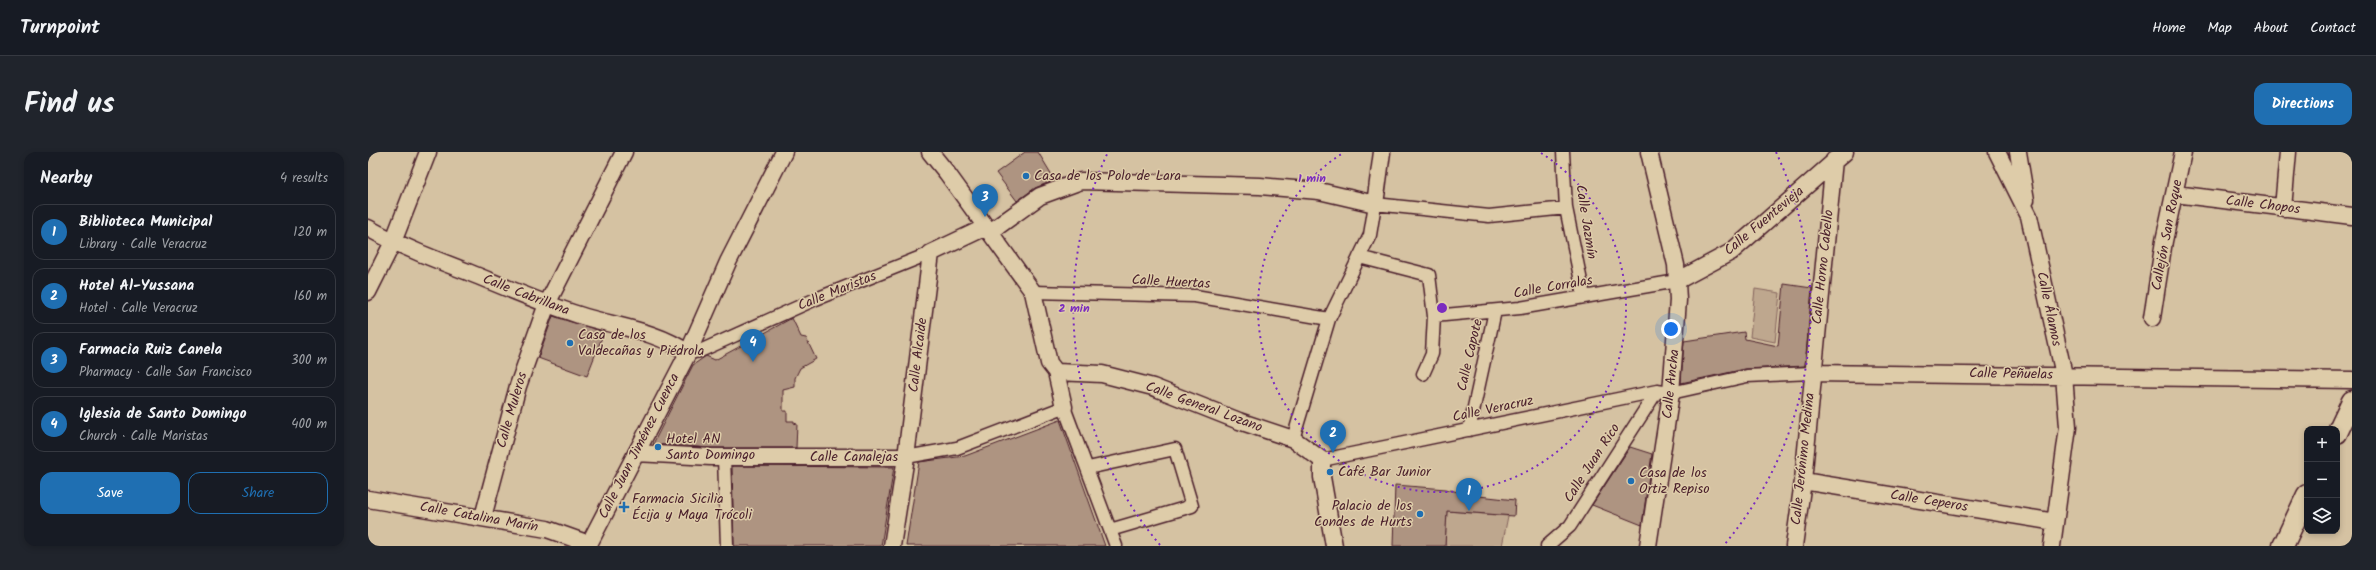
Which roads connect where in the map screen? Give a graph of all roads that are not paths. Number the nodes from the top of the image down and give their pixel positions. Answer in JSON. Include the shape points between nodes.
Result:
{"nodes":[{"id":1,"x":428,"y":152,"type":"edge"},
{"id":2,"x":624,"y":152,"type":"edge"},
{"id":3,"x":784,"y":152,"type":"edge"},
{"id":4,"x":930,"y":152,"type":"edge"},
{"id":5,"x":1382,"y":152,"type":"edge"},
{"id":6,"x":1563,"y":152,"type":"edge"},
{"id":7,"x":1649,"y":152,"type":"edge"},
{"id":8,"x":1997,"y":152,"type":"edge"},
{"id":9,"x":2018,"y":152,"type":"edge"},
{"id":10,"x":2183,"y":152,"type":"edge"},
{"id":11,"x":2288,"y":152,"type":"edge"},
{"id":12,"x":1839,"y":156,"type":"edge"},
{"id":13,"x":2174,"y":194,"type":"junction"},
{"id":14,"x":1375,"y":204,"type":"junction"},
{"id":15,"x":1566,"y":208,"type":"junction"},
{"id":16,"x":2283,"y":208,"type":"junction"},
{"id":17,"x":2029,"y":216,"type":"junction"},
{"id":18,"x":2352,"y":216,"type":"edge"},
{"id":19,"x":368,"y":228,"type":"edge"},
{"id":20,"x":988,"y":229,"type":"junction"},
{"id":21,"x":393,"y":242,"type":"junction"},
{"id":22,"x":931,"y":253,"type":"junction"},
{"id":23,"x":1359,"y":257,"type":"junction"},
{"id":24,"x":1677,"y":281,"type":"junction"},
{"id":25,"x":368,"y":292,"type":"edge"},
{"id":26,"x":1033,"y":292,"type":"junction"},
{"id":27,"x":1584,"y":296,"type":"junction"},
{"id":28,"x":547,"y":304,"type":"junction"},
{"id":29,"x":1495,"y":310,"type":"junction"},
{"id":30,"x":1434,"y":316,"type":"junction"},
{"id":31,"x":2152,"y":318,"type":"dead end"},
{"id":32,"x":1328,"y":320,"type":"junction"},
{"id":33,"x":688,"y":353,"type":"junction"},
{"id":34,"x":1056,"y":372,"type":"junction"},
{"id":35,"x":1812,"y":373,"type":"junction"},
{"id":36,"x":1423,"y":374,"type":"dead end"},
{"id":37,"x":2064,"y":375,"type":"junction"},
{"id":38,"x":2352,"y":380,"type":"edge"},
{"id":39,"x":1664,"y":392,"type":"junction"},
{"id":40,"x":2352,"y":401,"type":"edge"},
{"id":41,"x":1064,"y":407,"type":"junction"},
{"id":42,"x":2340,"y":426,"type":"edge"},
{"id":43,"x":1469,"y":430,"type":"junction"},
{"id":44,"x":1294,"y":439,"type":"junction"},
{"id":45,"x":636,"y":453,"type":"junction"},
{"id":46,"x":724,"y":457,"type":"junction"},
{"id":47,"x":906,"y":457,"type":"junction"},
{"id":48,"x":1322,"y":460,"type":"junction"},
{"id":49,"x":1088,"y":468,"type":"junction"},
{"id":50,"x":1803,"y":481,"type":"junction"},
{"id":51,"x":368,"y":498,"type":"edge"},
{"id":52,"x":2306,"y":498,"type":"edge"},
{"id":53,"x":483,"y":517,"type":"junction"},
{"id":54,"x":2055,"y":522,"type":"junction"},
{"id":55,"x":1110,"y":530,"type":"junction"},
{"id":56,"x":588,"y":545,"type":"edge"},
{"id":57,"x":727,"y":546,"type":"edge"},
{"id":58,"x":892,"y":546,"type":"edge"},
{"id":59,"x":1116,"y":546,"type":"edge"},
{"id":60,"x":1334,"y":546,"type":"edge"},
{"id":61,"x":1547,"y":546,"type":"edge"},
{"id":62,"x":1648,"y":546,"type":"edge"},
{"id":63,"x":1794,"y":546,"type":"edge"},
{"id":64,"x":2052,"y":546,"type":"edge"},
{"id":65,"x":2282,"y":546,"type":"edge"}],
"edges":[{"from":1,"to":21,"type":"street"},
{"from":2,"to":28,"type":"street","name":"Calle Muleros"},
{"from":3,"to":33,"type":"street","name":"Calle Juan Jiménez Cuenca","via":[[728,262]]},
{"from":4,"to":20,"type":"street"},
{"from":5,"to":14,"type":"street"},
{"from":6,"to":15,"type":"street","name":"Calle Jazmín"},
{"from":7,"to":24,"type":"street","name":"Calle Ancha","via":[[1676,265]]},
{"from":8,"to":17,"type":"street","name":"Calle Álamos"},
{"from":9,"to":17,"type":"street","name":"Calle Álamos"},
{"from":10,"to":13,"type":"street","name":"Callejón San Roque"},
{"from":11,"to":16,"type":"street"},
{"from":12,"to":24,"type":"street","name":"Calle Fuentevieja","via":[[1731,252]]},
{"from":12,"to":35,"type":"street","name":"Calle Horno Cabello"},
{"from":13,"to":16,"type":"street","name":"Calle Chopos"},
{"from":13,"to":31,"type":"street","name":"Callejón San Roque"},
{"from":14,"to":15,"type":"street","via":[[1489,216]]},
{"from":14,"to":20,"type":"street","name":"Calle Maristas","via":[[1319,191],[1260,186],[1081,181],[1040,196]]},
{"from":14,"to":23,"type":"street","via":[[1370,235]]},
{"from":15,"to":27,"type":"street","name":"Calle Jazmín"},
{"from":16,"to":18,"type":"street","name":"Calle Chopos"},
{"from":17,"to":37,"type":"street","name":"Calle Álamos"},
{"from":19,"to":21,"type":"street","name":"Calle Cabrillana"},
{"from":20,"to":22,"type":"street","name":"Calle Maristas"},
{"from":20,"to":26,"type":"street"},
{"from":21,"to":25,"type":"street"},
{"from":21,"to":28,"type":"street","name":"Calle Cabrillana"},
{"from":22,"to":33,"type":"street","name":"Calle Maristas","via":[[816,299],[700,351]]},
{"from":22,"to":47,"type":"street","name":"Calle Alcaide"},
{"from":23,"to":30,"type":"street","via":[[1429,275]]},
{"from":23,"to":32,"type":"street"},
{"from":24,"to":27,"type":"street","name":"Calle Corralas"},
{"from":24,"to":39,"type":"street","name":"Calle Ancha","via":[[1678,300]]},
{"from":26,"to":32,"type":"street","name":"Calle Huertas","via":[[1195,296]]},
{"from":26,"to":34,"type":"street","via":[[1049,363]]},
{"from":27,"to":29,"type":"street","name":"Calle Corralas"},
{"from":28,"to":33,"type":"street","name":"Calle Cabrillana","via":[[581,316],[650,334]]},
{"from":28,"to":53,"type":"street","name":"Calle Muleros","via":[[518,386]]},
{"from":29,"to":30,"type":"street","name":"Calle Corralas"},
{"from":29,"to":43,"type":"street","name":"Calle Capote"},
{"from":30,"to":36,"type":"street","via":[[1432,354]]},
{"from":32,"to":44,"type":"street"},
{"from":33,"to":45,"type":"street","name":"Calle Juan Jiménez Cuenca"},
{"from":34,"to":41,"type":"street"},
{"from":34,"to":44,"type":"street","name":"Calle General Lozano","via":[[1115,377],[1171,393],[1239,421]]},
{"from":35,"to":37,"type":"street","name":"Calle Peñuelas"},
{"from":35,"to":39,"type":"street","name":"Calle Peñuelas","via":[[1747,376]]},
{"from":35,"to":50,"type":"street","name":"Calle Jerónimo Medina"},
{"from":37,"to":38,"type":"street","name":"Calle Peñuelas"},
{"from":37,"to":54,"type":"street","name":"Calle Álamos","via":[[2068,427]]},
{"from":39,"to":43,"type":"street","name":"Calle Veracruz"},
{"from":39,"to":61,"type":"street","name":"Calle Juan Rico","via":[[1570,526]]},
{"from":39,"to":62,"type":"street","name":"Calle Ancha"},
{"from":40,"to":42,"type":"street"},
{"from":41,"to":47,"type":"street","name":"Calle Canalejas","via":[[957,448]]},
{"from":41,"to":49,"type":"street"},
{"from":43,"to":48,"type":"street","name":"Calle Veracruz"},
{"from":44,"to":48,"type":"street","name":"Calle General Lozano"},
{"from":45,"to":46,"type":"street","name":"Calle Canalejas"},
{"from":45,"to":56,"type":"street","name":"Calle Juan Jiménez Cuenca"},
{"from":46,"to":47,"type":"street","name":"Calle Canalejas"},
{"from":46,"to":57,"type":"street"},
{"from":47,"to":58,"type":"street","name":"Calle Alcaide"},
{"from":48,"to":60,"type":"street","via":[[1322,477]]},
{"from":49,"to":55,"type":"street"},
{"from":49,"to":55,"type":"street","via":[[1175,449],[1192,506]]},
{"from":50,"to":54,"type":"street","name":"Calle Ceperos"},
{"from":50,"to":63,"type":"street","name":"Calle Jerónimo Medina"},
{"from":51,"to":53,"type":"street","name":"Calle Catalina Marín"},
{"from":52,"to":65,"type":"street"},
{"from":53,"to":56,"type":"street","name":"Calle Catalina Marín","via":[[547,529]]},
{"from":54,"to":64,"type":"street","name":"Calle Álamos"},
{"from":55,"to":59,"type":"street"}]}
